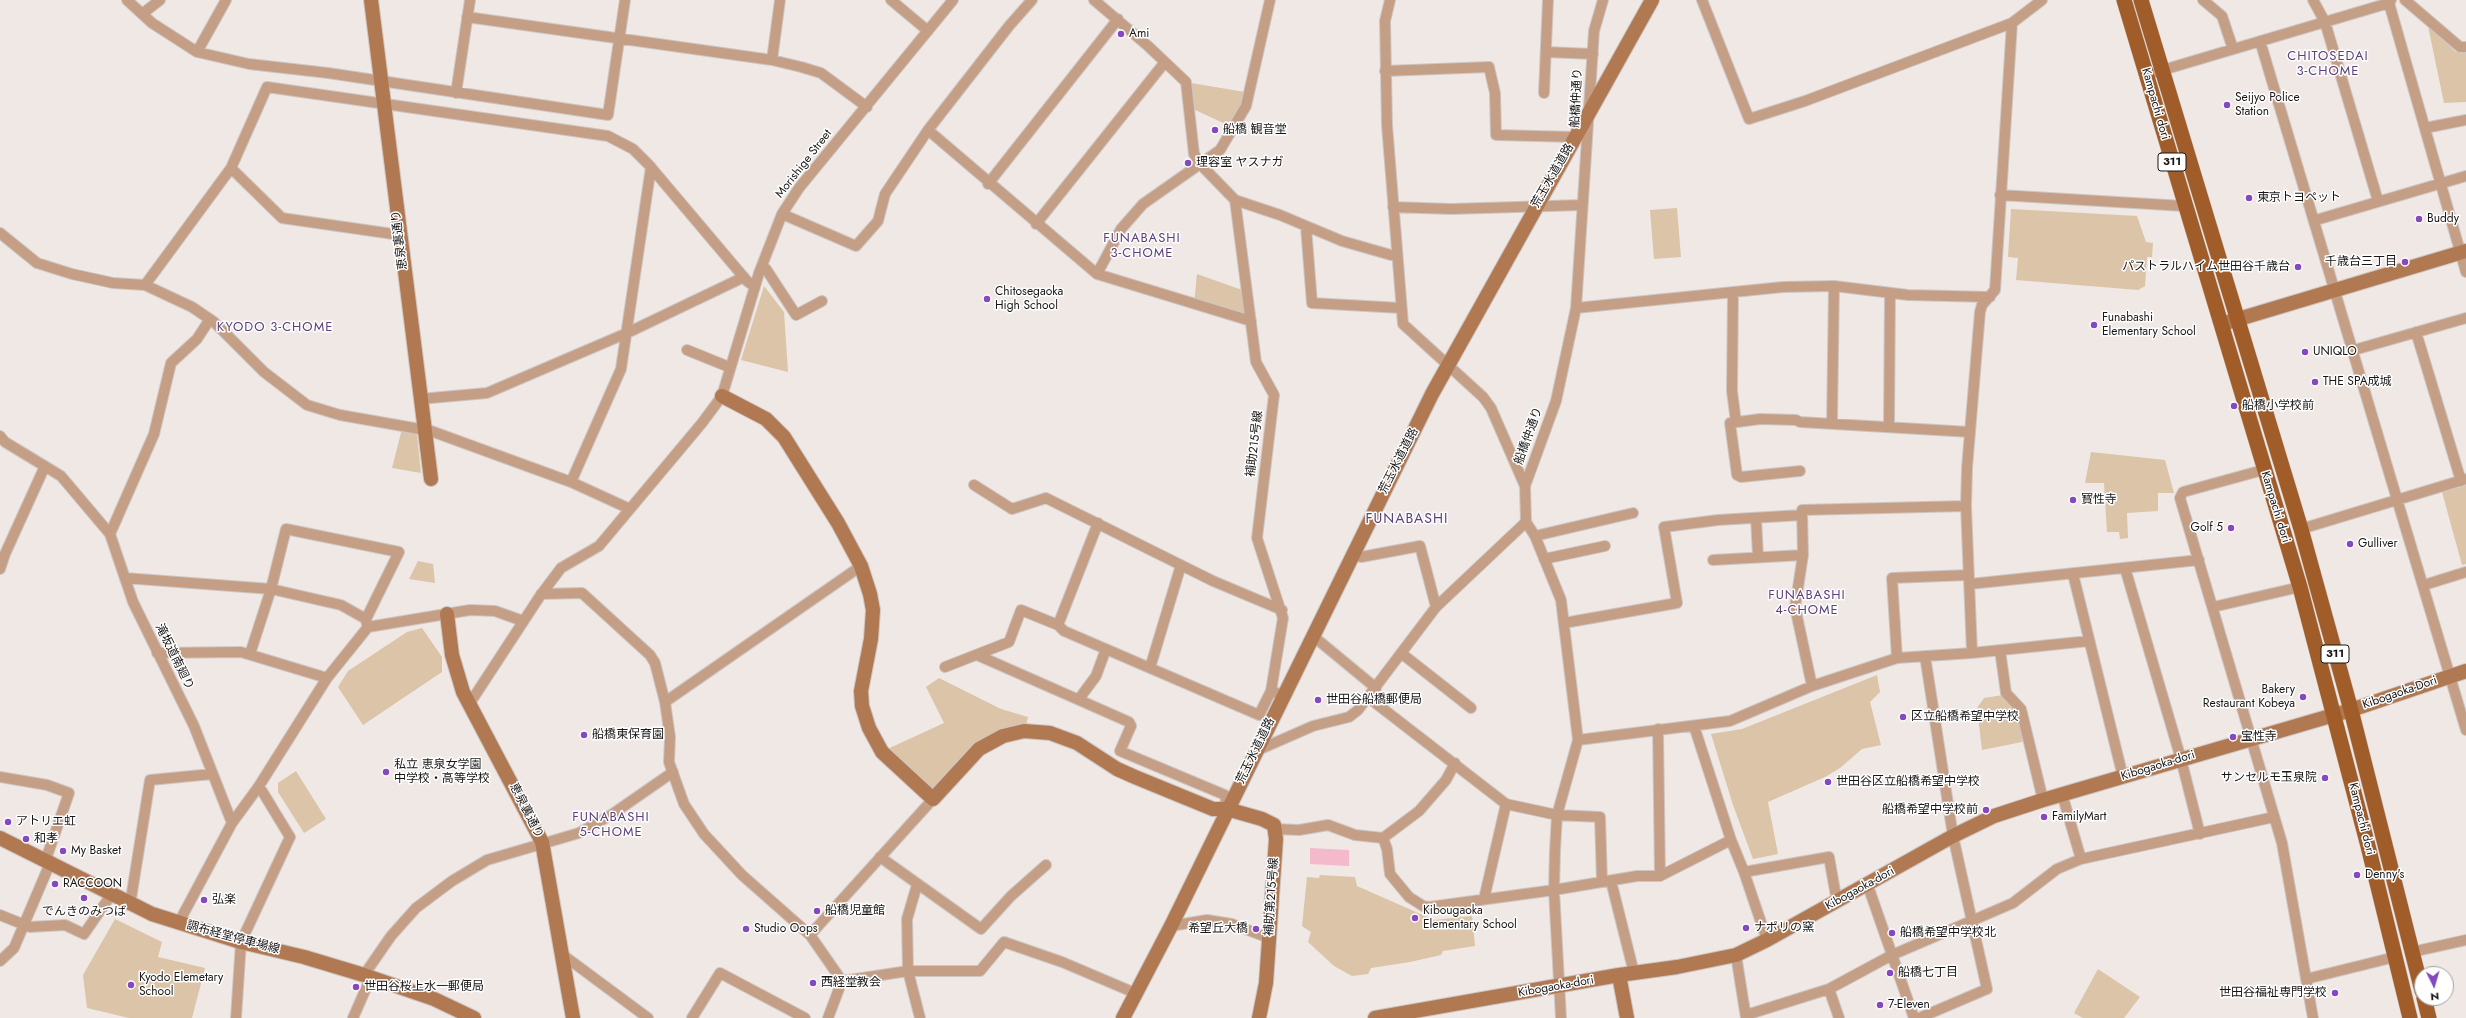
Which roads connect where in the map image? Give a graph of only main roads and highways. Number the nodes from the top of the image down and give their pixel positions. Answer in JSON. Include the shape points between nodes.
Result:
{"nodes":[{"id":1,"x":2124,"y":0,"type":"edge"},
{"id":2,"x":2142,"y":0,"type":"edge"},
{"id":3,"x":2416,"y":966,"type":"edge"},
{"id":4,"x":2426,"y":1006,"type":"edge"},
{"id":5,"x":2410,"y":1018,"type":"edge"},
{"id":6,"x":2429,"y":1018,"type":"edge"}],
"edges":[{"from":1,"to":5,"type":"main road","name":"Kampachi dori","number":"311","via":[[2300,587]]},
{"from":2,"to":3,"type":"main road","name":"Kampachi dori","number":"311","via":[[2301,529],[2351,710]]},
{"from":4,"to":6,"type":"main road"}]}
